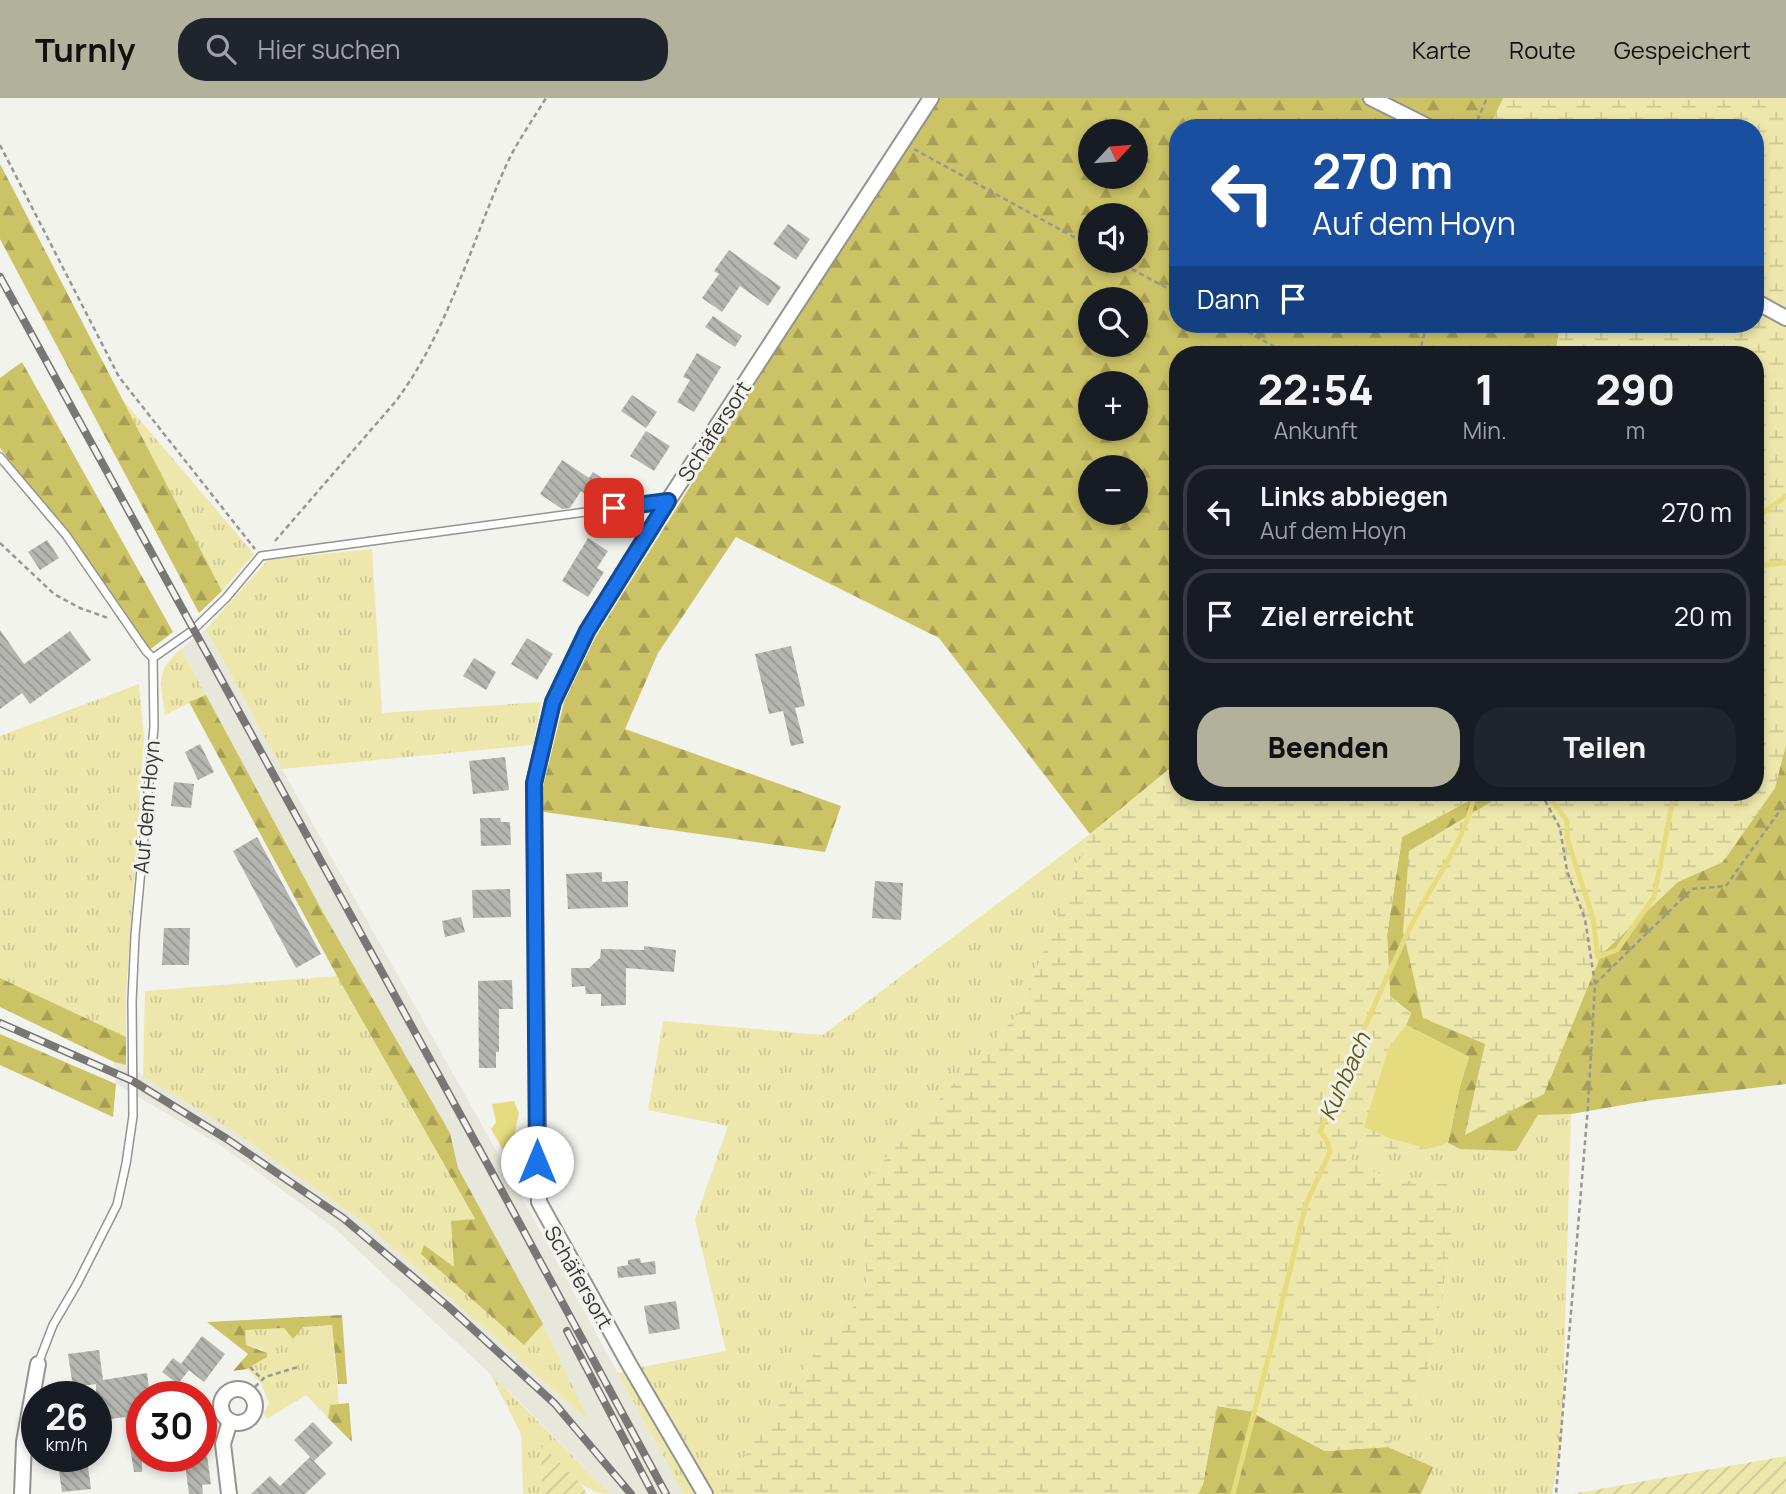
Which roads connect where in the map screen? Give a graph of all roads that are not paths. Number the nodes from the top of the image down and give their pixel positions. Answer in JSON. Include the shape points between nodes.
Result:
{"nodes":[{"id":1,"x":931,"y":98,"type":"edge"},
{"id":2,"x":1371,"y":98,"type":"edge"},
{"id":3,"x":1413,"y":119,"type":"edge"},
{"id":4,"x":1764,"y":306,"type":"edge"},
{"id":5,"x":1786,"y":318,"type":"edge"},
{"id":6,"x":0,"y":457,"type":"edge"},
{"id":7,"x":668,"y":501,"type":"junction"},
{"id":8,"x":153,"y":658,"type":"junction"},
{"id":9,"x":38,"y":1364,"type":"joint"},
{"id":10,"x":230,"y":1422,"type":"junction"},
{"id":11,"x":22,"y":1494,"type":"edge"},
{"id":12,"x":229,"y":1494,"type":"edge"},
{"id":13,"x":705,"y":1494,"type":"edge"}],
"edges":[{"from":1,"to":7,"type":"street","name":"Schäfersort"},
{"from":2,"to":3,"type":"street"},
{"from":4,"to":5,"type":"street"},
{"from":6,"to":8,"type":"lane","via":[[66,535]]},
{"from":7,"to":8,"type":"lane","via":[[261,556],[193,630]]},
{"from":7,"to":13,"type":"street","name":"Schäfersort","via":[[587,631],[553,702],[534,783],[537,1189],[544,1214]]},
{"from":8,"to":9,"type":"lane","name":"Auf dem Hoyn","via":[[153,727],[132,988],[133,1116],[126,1164],[117,1205]]},
{"from":9,"to":11,"type":"street","name":"Auf dem Hoyn","via":[[24,1441]]},
{"from":10,"to":10,"type":"street","via":[[222,1410],[224,1397],[236,1389],[249,1393],[254,1413],[244,1422]]},
{"from":10,"to":12,"type":"street","via":[[223,1444]]}]}
